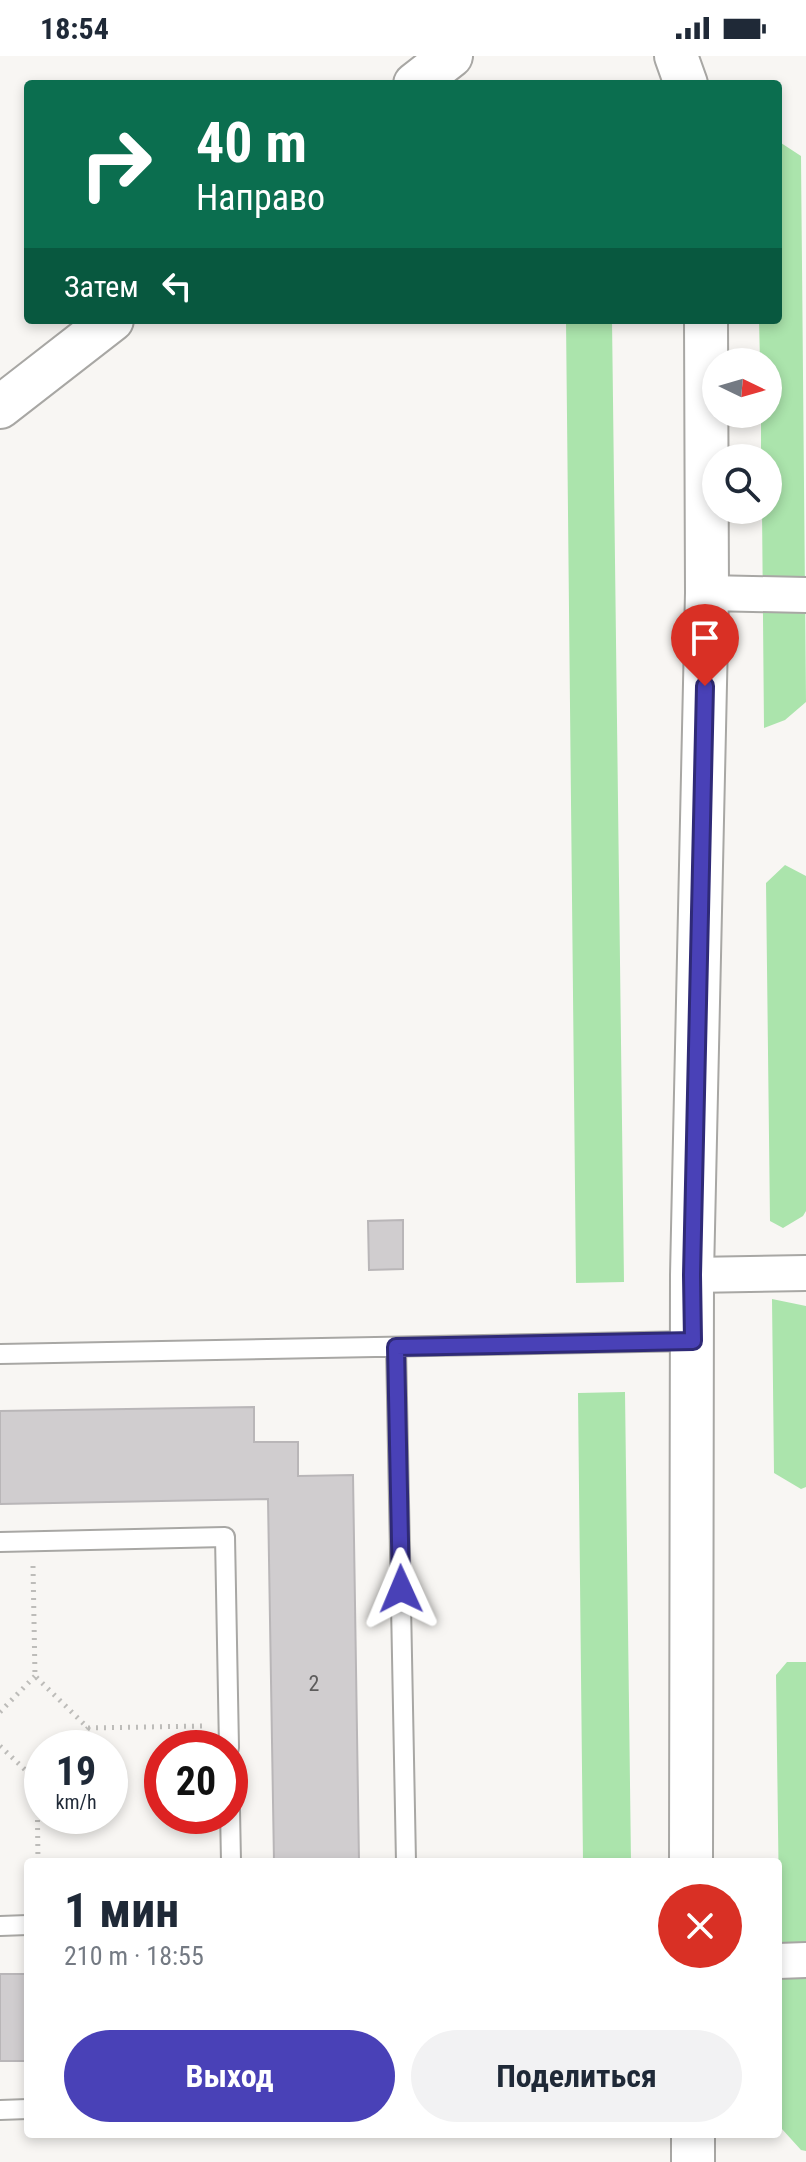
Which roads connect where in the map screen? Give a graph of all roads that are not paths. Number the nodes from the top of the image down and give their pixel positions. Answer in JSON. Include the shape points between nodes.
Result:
{"nodes":[{"id":1,"x":451,"y":56,"type":"edge"},
{"id":2,"x":676,"y":56,"type":"edge"},
{"id":3,"x":420,"y":80,"type":"edge"},
{"id":4,"x":685,"y":80,"type":"edge"},
{"id":5,"x":107,"y":324,"type":"edge"},
{"id":6,"x":706,"y":324,"type":"edge"},
{"id":7,"x":0,"y":407,"type":"edge"},
{"id":8,"x":707,"y":593,"type":"junction"},
{"id":9,"x":806,"y":595,"type":"edge"},
{"id":10,"x":806,"y":1273,"type":"edge"},
{"id":11,"x":692,"y":1275,"type":"junction"},
{"id":12,"x":693,"y":1341,"type":"junction"},
{"id":13,"x":396,"y":1347,"type":"junction"},
{"id":14,"x":0,"y":1354,"type":"edge"},
{"id":15,"x":0,"y":1542,"type":"edge"},
{"id":16,"x":228,"y":1730,"type":"edge"},
{"id":17,"x":230,"y":1834,"type":"edge"},
{"id":18,"x":231,"y":1858,"type":"edge"},
{"id":19,"x":406,"y":1858,"type":"edge"},
{"id":20,"x":691,"y":1858,"type":"edge"},
{"id":21,"x":24,"y":1925,"type":"edge"},
{"id":22,"x":0,"y":1926,"type":"edge"},
{"id":23,"x":806,"y":1960,"type":"edge"},
{"id":24,"x":782,"y":1961,"type":"edge"},
{"id":25,"x":24,"y":2109,"type":"edge"},
{"id":26,"x":0,"y":2110,"type":"edge"},
{"id":27,"x":693,"y":2138,"type":"edge"},
{"id":28,"x":693,"y":2162,"type":"edge"}],
"edges":[{"from":1,"to":3,"type":"street"},
{"from":2,"to":4,"type":"street"},
{"from":5,"to":7,"type":"street"},
{"from":6,"to":8,"type":"street"},
{"from":8,"to":9,"type":"street"},
{"from":8,"to":11,"type":"street"},
{"from":10,"to":11,"type":"street"},
{"from":11,"to":12,"type":"street"},
{"from":12,"to":13,"type":"lane"},
{"from":12,"to":20,"type":"street"},
{"from":13,"to":14,"type":"lane"},
{"from":13,"to":19,"type":"lane"},
{"from":15,"to":16,"type":"lane","via":[[225,1537]]},
{"from":17,"to":18,"type":"lane"},
{"from":21,"to":22,"type":"lane"},
{"from":23,"to":24,"type":"street"},
{"from":25,"to":26,"type":"lane"},
{"from":27,"to":28,"type":"street"}]}
